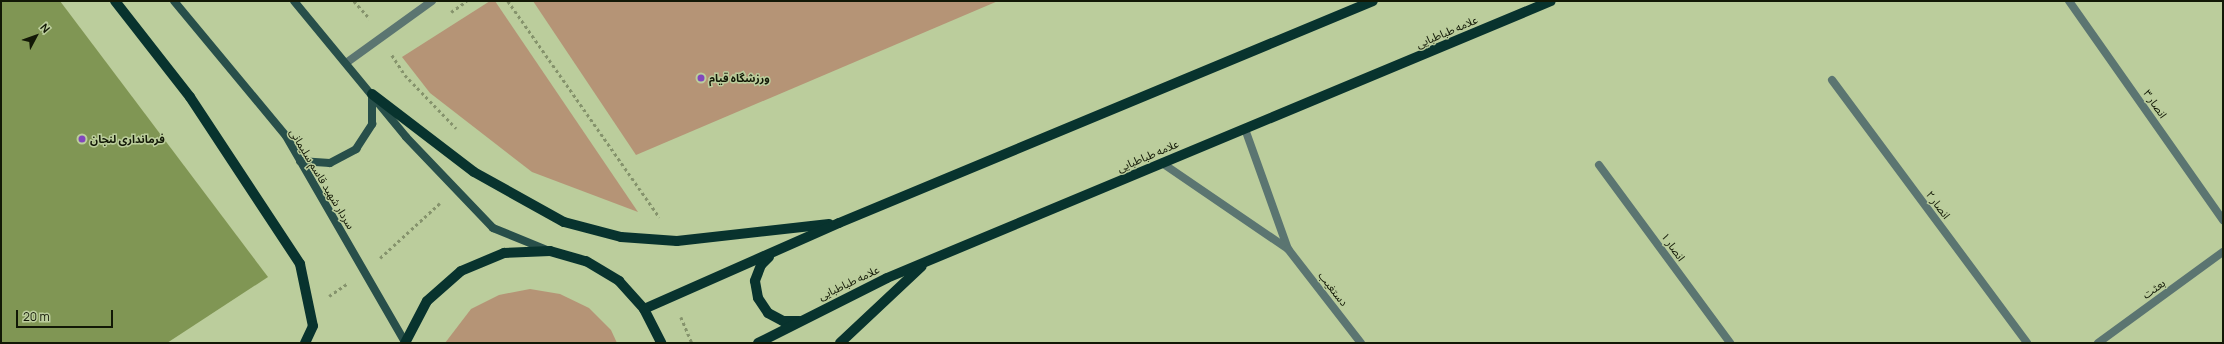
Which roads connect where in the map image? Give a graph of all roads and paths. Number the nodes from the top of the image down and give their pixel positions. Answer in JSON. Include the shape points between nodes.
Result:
{"nodes":[{"id":1,"x":115,"y":1,"type":"edge"},
{"id":2,"x":174,"y":1,"type":"edge"},
{"id":3,"x":294,"y":1,"type":"edge"},
{"id":4,"x":354,"y":1,"type":"edge"},
{"id":5,"x":432,"y":1,"type":"edge"},
{"id":6,"x":467,"y":1,"type":"edge"},
{"id":7,"x":508,"y":1,"type":"edge"},
{"id":8,"x":1373,"y":1,"type":"edge"},
{"id":9,"x":1551,"y":1,"type":"edge"},
{"id":10,"x":2069,"y":1,"type":"edge"},
{"id":11,"x":448,"y":14,"type":"dead end"},
{"id":12,"x":376,"y":15,"type":"dead end"},
{"id":13,"x":396,"y":48,"type":"dead end"},
{"id":14,"x":346,"y":63,"type":"junction"},
{"id":15,"x":1832,"y":80,"type":"dead end"},
{"id":16,"x":372,"y":94,"type":"junction"},
{"id":17,"x":1245,"y":129,"type":"junction"},
{"id":18,"x":459,"y":130,"type":"dead end"},
{"id":19,"x":300,"y":161,"type":"junction"},
{"id":20,"x":1162,"y":163,"type":"junction"},
{"id":21,"x":1599,"y":165,"type":"dead end"},
{"id":22,"x":455,"y":189,"type":"junction"},
{"id":23,"x":652,"y":216,"type":"dead end"},
{"id":24,"x":2223,"y":220,"type":"edge"},
{"id":25,"x":838,"y":223,"type":"junction"},
{"id":26,"x":1288,"y":249,"type":"junction"},
{"id":27,"x":550,"y":251,"type":"junction"},
{"id":28,"x":2223,"y":252,"type":"edge"},
{"id":29,"x":773,"y":253,"type":"junction"},
{"id":30,"x":926,"y":262,"type":"junction"},
{"id":31,"x":364,"y":272,"type":"junction"},
{"id":32,"x":644,"y":309,"type":"junction"},
{"id":33,"x":310,"y":310,"type":"junction"},
{"id":34,"x":801,"y":321,"type":"junction"},
{"id":35,"x":405,"y":342,"type":"edge"},
{"id":36,"x":305,"y":343,"type":"edge"},
{"id":37,"x":661,"y":343,"type":"edge"},
{"id":38,"x":758,"y":343,"type":"edge"},
{"id":39,"x":840,"y":343,"type":"edge"},
{"id":40,"x":1361,"y":343,"type":"edge"},
{"id":41,"x":1730,"y":343,"type":"edge"},
{"id":42,"x":2027,"y":343,"type":"edge"},
{"id":43,"x":2098,"y":343,"type":"edge"}],
"edges":[{"from":1,"to":33,"type":"main road","via":[[190,97],[300,264]]},
{"from":2,"to":19,"type":"main road","name":"سردار شهید قاسم سلیمانی","via":[[286,136]]},
{"from":3,"to":14,"type":"main road"},
{"from":4,"to":12,"type":"path","via":[[371,19]]},
{"from":5,"to":14,"type":"street"},
{"from":6,"to":11,"type":"path"},
{"from":7,"to":23,"type":"path","via":[[657,214]]},
{"from":8,"to":25,"type":"main road"},
{"from":9,"to":17,"type":"main road","name":"علامه طباطبایی"},
{"from":10,"to":24,"type":"street","name":"انصار ۳"},
{"from":13,"to":18,"type":"path","via":[[390,53],[405,75]]},
{"from":14,"to":16,"type":"main road"},
{"from":15,"to":42,"type":"street","name":"انصار ۲"},
{"from":16,"to":19,"type":"main road","via":[[372,124],[356,149],[330,163]]},
{"from":16,"to":22,"type":"main road"},
{"from":16,"to":25,"type":"main road","via":[[474,172],[564,222],[621,237],[677,241]]},
{"from":17,"to":20,"type":"main road","name":"علامه طباطبایی"},
{"from":17,"to":26,"type":"street"},
{"from":19,"to":31,"type":"main road","name":"سردار شهید قاسم سلیمانی"},
{"from":20,"to":26,"type":"street"},
{"from":20,"to":30,"type":"main road","name":"علامه طباطبایی"},
{"from":21,"to":41,"type":"street","name":"انصار ۱"},
{"from":22,"to":27,"type":"main road","via":[[493,228]]},
{"from":22,"to":31,"type":"path"},
{"from":25,"to":29,"type":"main road"},
{"from":26,"to":40,"type":"street","name":"دستغیب"},
{"from":27,"to":32,"type":"main road","via":[[593,265],[619,281]]},
{"from":27,"to":35,"type":"main road","via":[[504,253],[461,271],[427,301]]},
{"from":28,"to":43,"type":"street","name":"بعثت"},
{"from":29,"to":32,"type":"main road"},
{"from":29,"to":34,"type":"main road","via":[[761,265],[755,281],[758,298],[768,313],[784,321]]},
{"from":30,"to":34,"type":"main road","name":"علامه طباطبایی"},
{"from":30,"to":39,"type":"main road"},
{"from":31,"to":33,"type":"path"},
{"from":31,"to":35,"type":"main road","name":"سردار شهید قاسم سلیمانی"},
{"from":32,"to":37,"type":"main road"},
{"from":33,"to":36,"type":"main road","via":[[313,326]]},
{"from":34,"to":38,"type":"main road","name":"علامه طباطبایی"}]}
